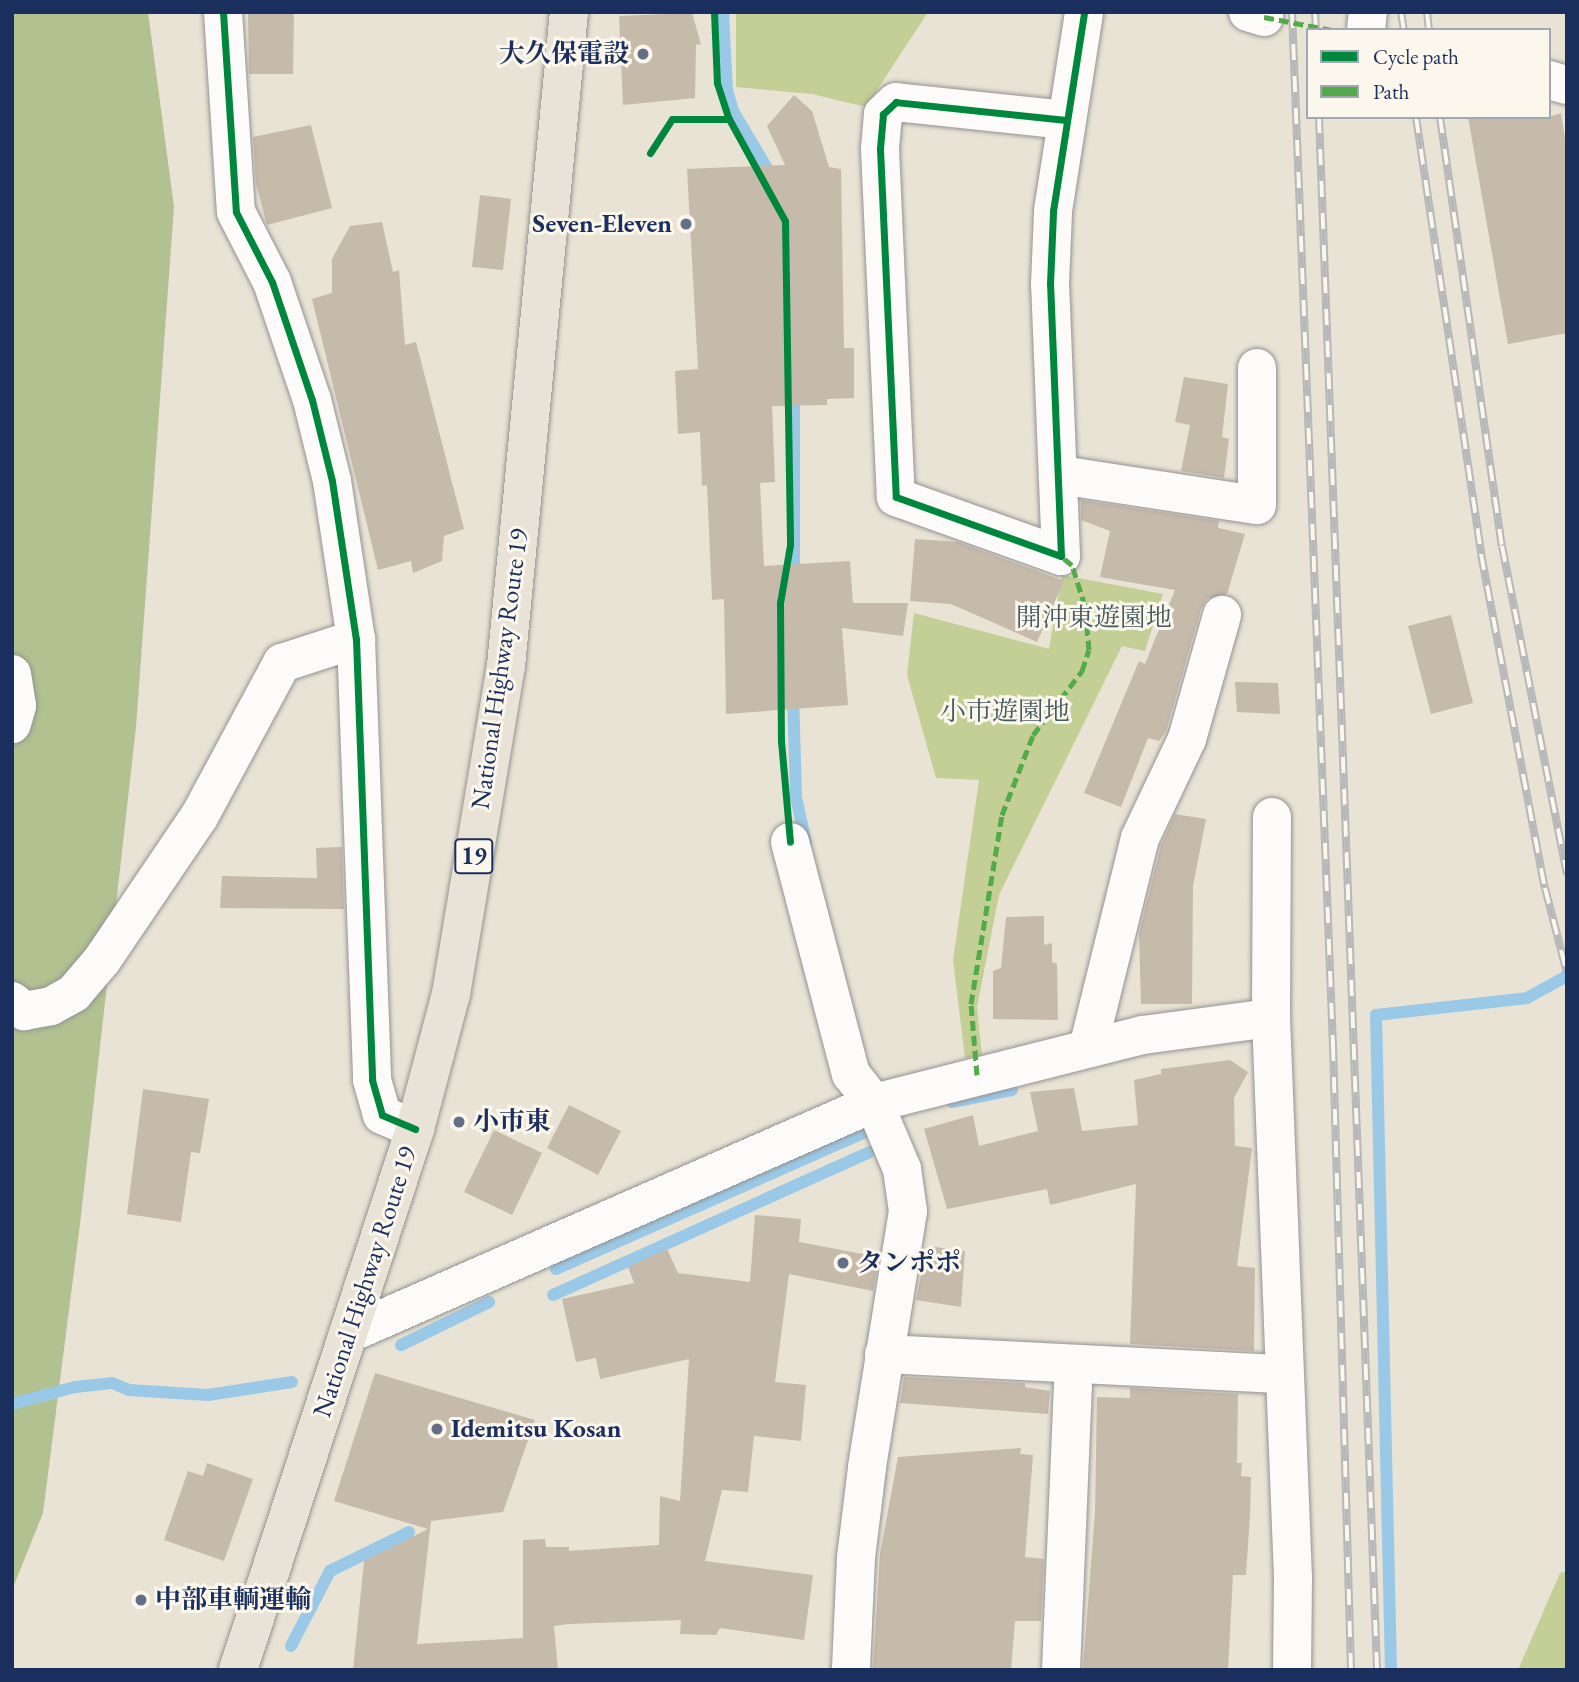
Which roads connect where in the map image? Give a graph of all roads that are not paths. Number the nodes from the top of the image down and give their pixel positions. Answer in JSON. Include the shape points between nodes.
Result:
{"nodes":[{"id":1,"x":223,"y":12,"type":"edge"},
{"id":2,"x":569,"y":12,"type":"edge"},
{"id":3,"x":1084,"y":12,"type":"edge"},
{"id":4,"x":1066,"y":120,"type":"junction"},
{"id":5,"x":1257,"y":368,"type":"dead end"},
{"id":6,"x":1060,"y":475,"type":"junction"},
{"id":7,"x":1222,"y":615,"type":"dead end"},
{"id":8,"x":356,"y":639,"type":"junction"},
{"id":9,"x":12,"y":674,"type":"edge"},
{"id":10,"x":12,"y":724,"type":"edge"},
{"id":11,"x":1272,"y":817,"type":"dead end"},
{"id":12,"x":790,"y":842,"type":"dead end"},
{"id":13,"x":12,"y":1001,"type":"edge"},
{"id":14,"x":1271,"y":1018,"type":"junction"},
{"id":15,"x":1088,"y":1048,"type":"junction"},
{"id":16,"x":880,"y":1118,"type":"junction"},
{"id":17,"x":415,"y":1129,"type":"junction"},
{"id":18,"x":348,"y":1334,"type":"junction"},
{"id":19,"x":884,"y":1354,"type":"junction"},
{"id":20,"x":1074,"y":1364,"type":"junction"},
{"id":21,"x":1283,"y":1374,"type":"junction"},
{"id":22,"x":238,"y":1670,"type":"edge"},
{"id":23,"x":850,"y":1670,"type":"edge"},
{"id":24,"x":1061,"y":1670,"type":"edge"},
{"id":25,"x":1292,"y":1670,"type":"edge"}],
"edges":[{"from":1,"to":8,"type":"street","via":[[236,212],[272,282],[312,400],[332,481]]},
{"from":2,"to":17,"type":"highway","name":"National Highway Route 19","number":"19","via":[[506,666],[451,995]]},
{"from":3,"to":4,"type":"street"},
{"from":4,"to":6,"type":"street","via":[[1053,211],[1049,284]]},
{"from":4,"to":6,"type":"street","via":[[896,102],[883,114],[880,149],[896,497],[1061,556]]},
{"from":5,"to":6,"type":"street","via":[[1257,505]]},
{"from":7,"to":15,"type":"street","via":[[1186,739],[1140,838]]},
{"from":8,"to":13,"type":"street","via":[[282,663],[199,817],[102,960],[74,993],[51,1006],[24,1011]]},
{"from":8,"to":17,"type":"street","via":[[372,1080],[382,1115]]},
{"from":9,"to":10,"type":"street","via":[[18,706]]},
{"from":11,"to":14,"type":"street"},
{"from":12,"to":16,"type":"street","via":[[851,1074]]},
{"from":14,"to":15,"type":"street","via":[[1143,1035]]},
{"from":14,"to":21,"type":"street"},
{"from":15,"to":16,"type":"street"},
{"from":16,"to":18,"type":"street"},
{"from":16,"to":19,"type":"street","via":[[902,1169],[908,1210]]},
{"from":17,"to":18,"type":"highway","name":"National Highway Route 19","number":"19"},
{"from":18,"to":22,"type":"highway","name":"National Highway Route 19","number":"19"},
{"from":19,"to":20,"type":"street"},
{"from":19,"to":23,"type":"street","via":[[856,1558]]},
{"from":20,"to":21,"type":"street"},
{"from":20,"to":24,"type":"street"},
{"from":21,"to":25,"type":"street"}]}
